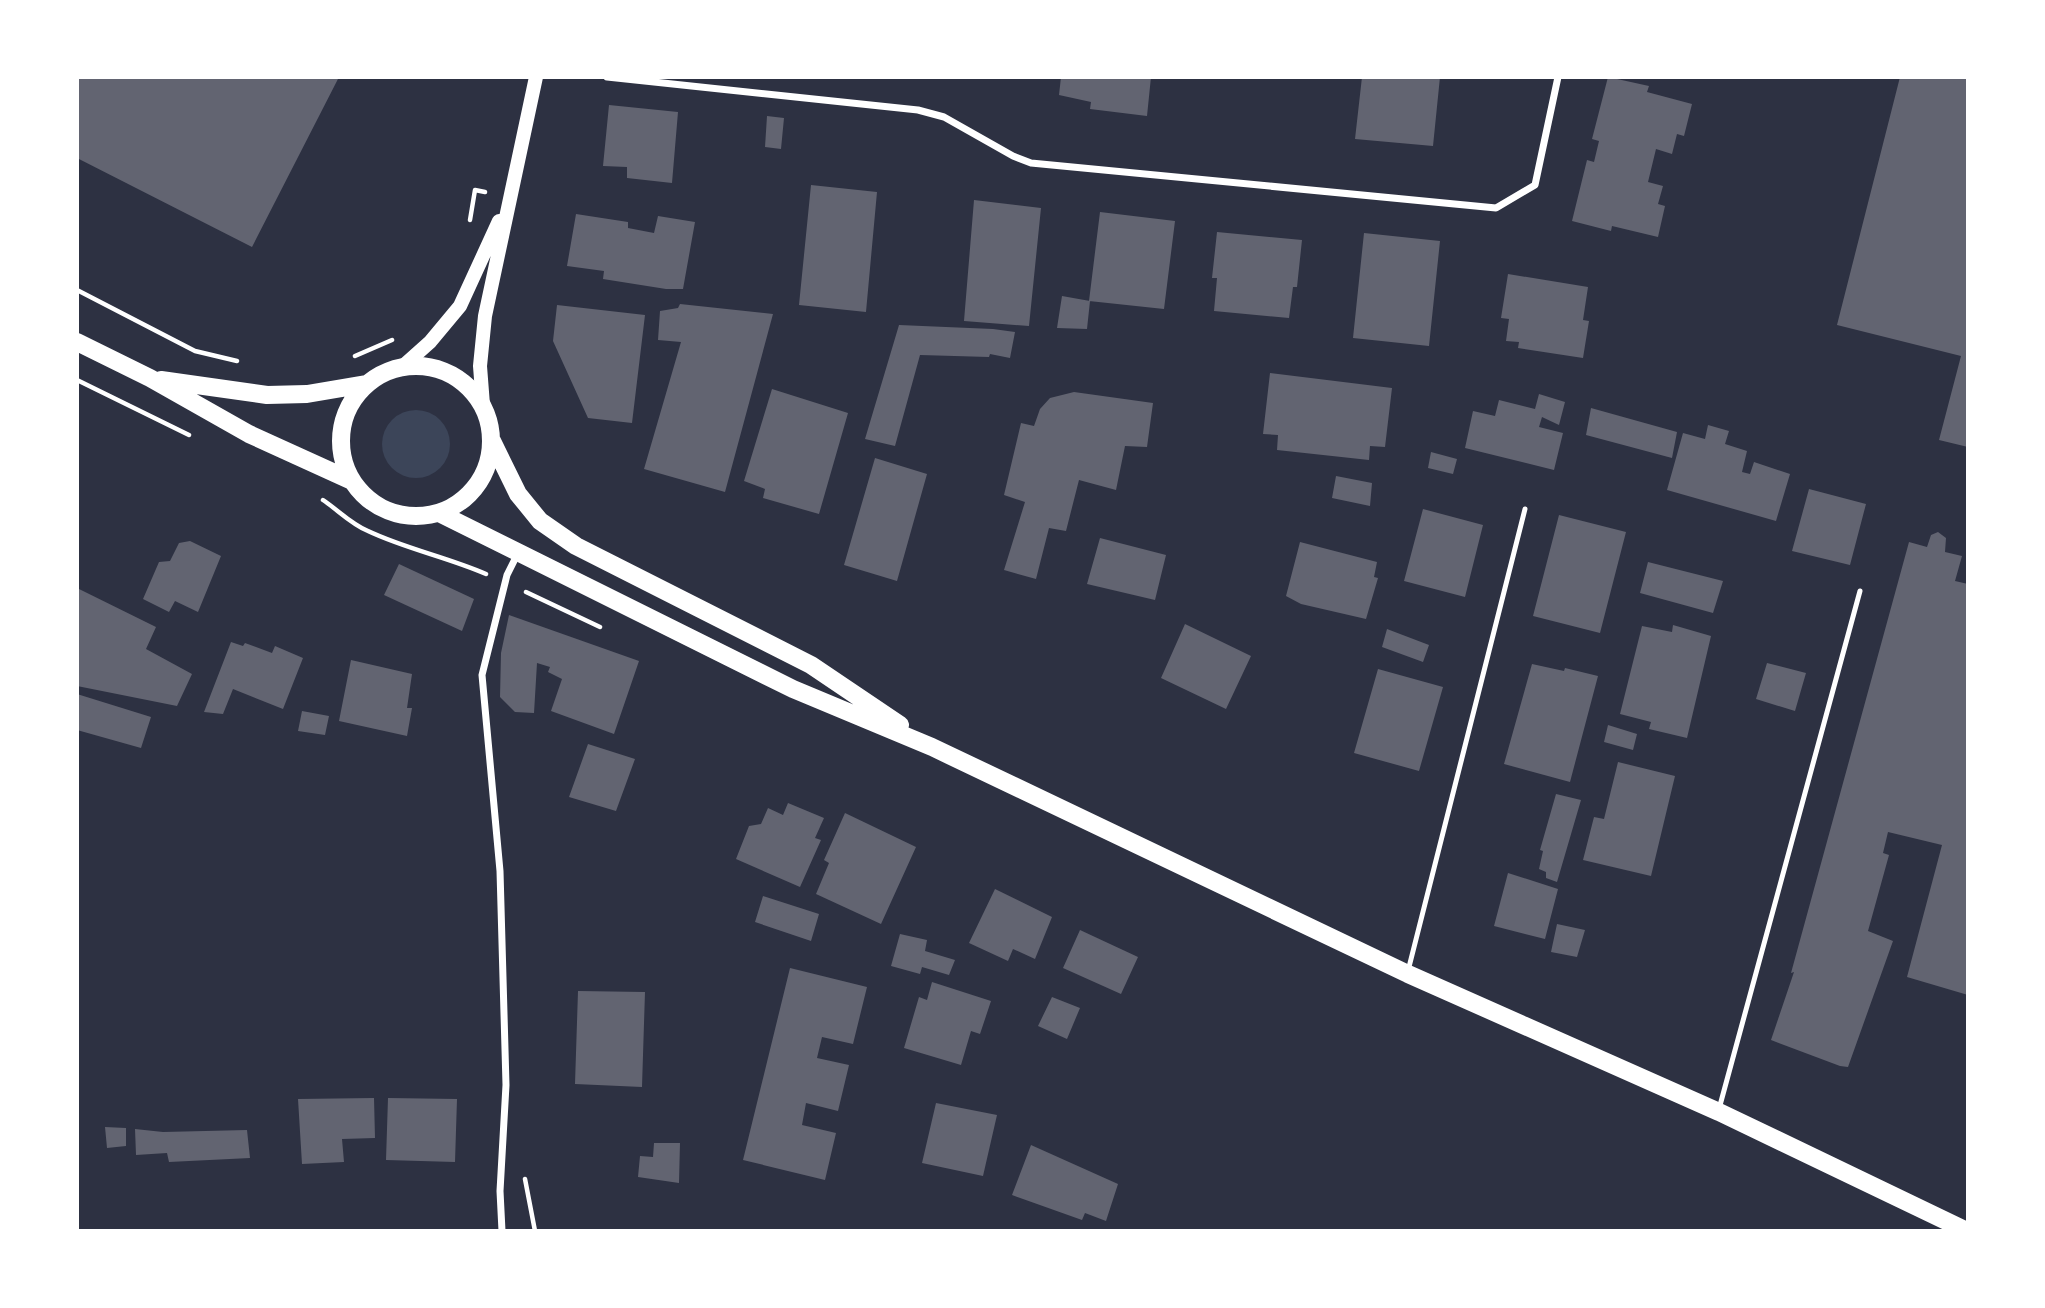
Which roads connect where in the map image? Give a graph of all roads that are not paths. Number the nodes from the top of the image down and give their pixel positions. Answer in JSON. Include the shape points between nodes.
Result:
{"nodes":[{"id":1,"x":536,"y":77,"type":"edge"},
{"id":2,"x":607,"y":77,"type":"edge"},
{"id":3,"x":1558,"y":77,"type":"edge"},
{"id":4,"x":510,"y":197,"type":"junction"},
{"id":5,"x":77,"y":342,"type":"edge"},
{"id":6,"x":402,"y":367,"type":"junction"},
{"id":7,"x":150,"y":379,"type":"junction"},
{"id":8,"x":366,"y":384,"type":"junction"},
{"id":9,"x":483,"y":405,"type":"junction"},
{"id":10,"x":492,"y":441,"type":"junction"},
{"id":11,"x":350,"y":480,"type":"junction"},
{"id":12,"x":1525,"y":509,"type":"dead end"},
{"id":13,"x":439,"y":513,"type":"junction"},
{"id":14,"x":518,"y":552,"type":"junction"},
{"id":15,"x":1860,"y":591,"type":"dead end"},
{"id":16,"x":932,"y":747,"type":"junction"},
{"id":17,"x":1408,"y":974,"type":"junction"},
{"id":18,"x":1719,"y":1112,"type":"junction"},
{"id":19,"x":502,"y":1231,"type":"edge"},
{"id":20,"x":1967,"y":1231,"type":"edge"}],
"edges":[{"from":1,"to":4,"type":"main road"},
{"from":2,"to":3,"type":"street","via":[[918,110],[944,117],[1031,163],[1496,208],[1535,185]]},
{"from":4,"to":6,"type":"main road","via":[[460,306]]},
{"from":4,"to":9,"type":"main road","via":[[485,316],[480,366]]},
{"from":5,"to":7,"type":"main road"},
{"from":6,"to":8,"type":"main road"},
{"from":6,"to":9,"type":"main road","via":[[426,366],[449,373],[468,386]]},
{"from":7,"to":8,"type":"main road","via":[[267,396]]},
{"from":7,"to":11,"type":"main road","via":[[249,434]]},
{"from":8,"to":11,"type":"main road","via":[[352,400],[341,429],[342,460]]},
{"from":9,"to":10,"type":"main road"},
{"from":10,"to":13,"type":"main road","via":[[478,485],[461,502]]},
{"from":10,"to":16,"type":"main road","via":[[518,494],[540,521],[576,546],[811,664]]},
{"from":11,"to":13,"type":"main road","via":[[380,508],[419,517]]},
{"from":12,"to":17,"type":"lane"},
{"from":13,"to":14,"type":"main road"},
{"from":14,"to":16,"type":"main road","via":[[793,689]]},
{"from":14,"to":19,"type":"street","via":[[505,582],[482,675],[500,871],[506,1085],[499,1191]]},
{"from":15,"to":18,"type":"lane"},
{"from":16,"to":17,"type":"main road"},
{"from":17,"to":18,"type":"main road"},
{"from":18,"to":20,"type":"main road"}]}
